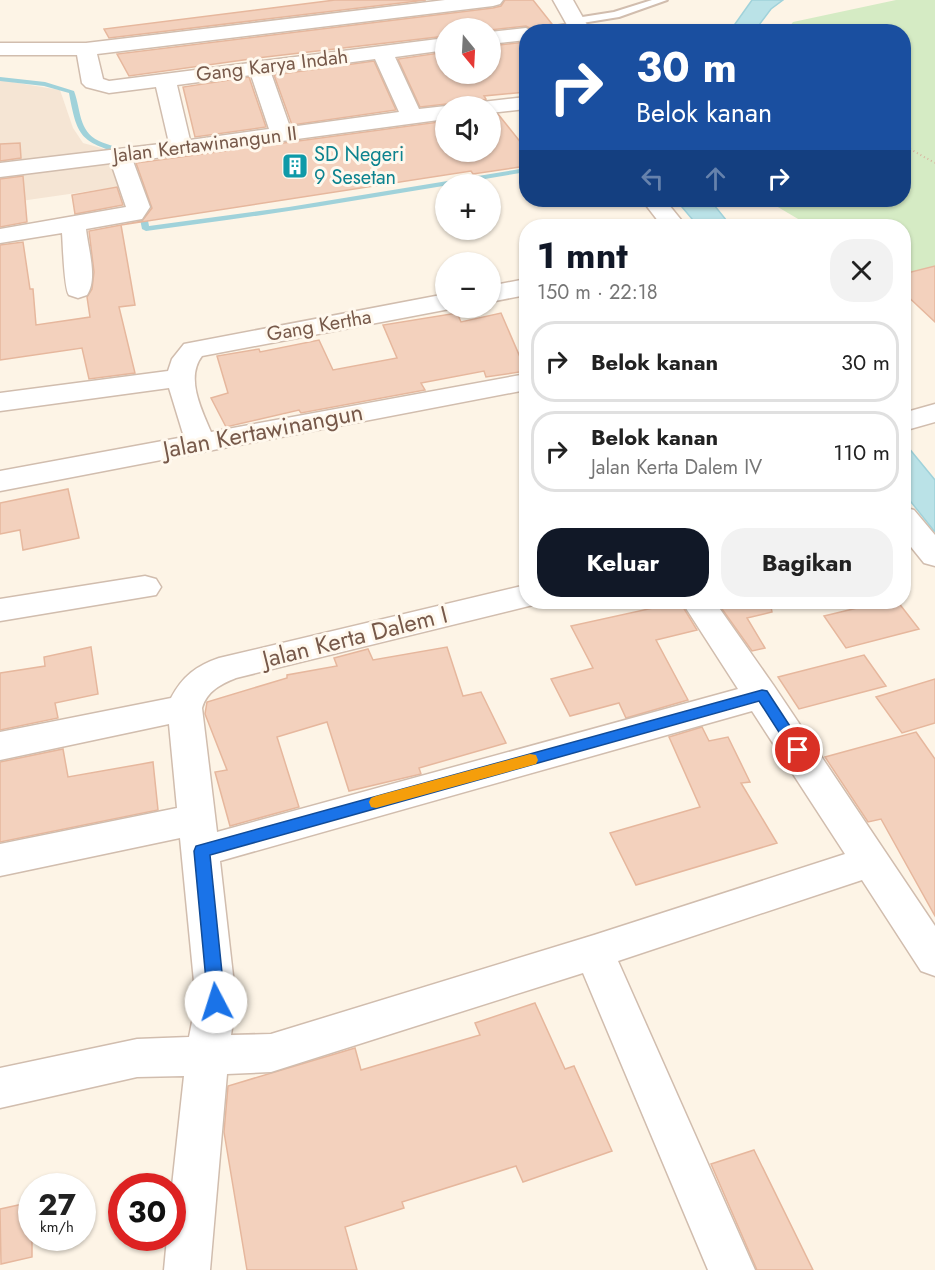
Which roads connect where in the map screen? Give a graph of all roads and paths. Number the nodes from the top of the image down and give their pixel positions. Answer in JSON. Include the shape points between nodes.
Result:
{"nodes":[{"id":1,"x":493,"y":0,"type":"edge"},
{"id":2,"x":563,"y":0,"type":"edge"},
{"id":3,"x":662,"y":0,"type":"edge"},
{"id":4,"x":577,"y":24,"type":"edge"},
{"id":5,"x":588,"y":24,"type":"edge"},
{"id":6,"x":519,"y":35,"type":"edge"},
{"id":7,"x":501,"y":37,"type":"edge"},
{"id":8,"x":435,"y":45,"type":"edge"},
{"id":9,"x":0,"y":49,"type":"edge"},
{"id":10,"x":87,"y":49,"type":"junction"},
{"id":11,"x":382,"y":51,"type":"junction"},
{"id":12,"x":258,"y":66,"type":"junction"},
{"id":13,"x":165,"y":79,"type":"junction"},
{"id":14,"x":519,"y":104,"type":"edge"},
{"id":15,"x":501,"y":106,"type":"edge"},
{"id":16,"x":435,"y":114,"type":"edge"},
{"id":17,"x":412,"y":117,"type":"junction"},
{"id":18,"x":282,"y":135,"type":"junction"},
{"id":19,"x":181,"y":148,"type":"junction"},
{"id":20,"x":911,"y":150,"type":"edge"},
{"id":21,"x":120,"y":156,"type":"junction"},
{"id":22,"x":935,"y":163,"type":"edge"},
{"id":23,"x":0,"y":170,"type":"edge"},
{"id":24,"x":659,"y":207,"type":"edge"},
{"id":25,"x":668,"y":219,"type":"edge"},
{"id":26,"x":73,"y":225,"type":"junction"},
{"id":27,"x":0,"y":236,"type":"edge"},
{"id":28,"x":519,"y":288,"type":"edge"},
{"id":29,"x":78,"y":290,"type":"dead end"},
{"id":30,"x":501,"y":292,"type":"edge"},
{"id":31,"x":435,"y":304,"type":"edge"},
{"id":32,"x":180,"y":378,"type":"junction"},
{"id":33,"x":519,"y":383,"type":"edge"},
{"id":34,"x":0,"y":402,"type":"edge"},
{"id":35,"x":935,"y":413,"type":"edge"},
{"id":36,"x":911,"y":420,"type":"edge"},
{"id":37,"x":201,"y":443,"type":"junction"},
{"id":38,"x":0,"y":481,"type":"edge"},
{"id":39,"x":911,"y":526,"type":"edge"},
{"id":40,"x":935,"y":555,"type":"edge"},
{"id":41,"x":145,"y":587,"type":"dead end"},
{"id":42,"x":519,"y":598,"type":"edge"},
{"id":43,"x":703,"y":609,"type":"edge"},
{"id":44,"x":0,"y":610,"type":"edge"},
{"id":45,"x":762,"y":695,"type":"junction"},
{"id":46,"x":188,"y":700,"type":"junction"},
{"id":47,"x":0,"y":746,"type":"edge"},
{"id":48,"x":200,"y":835,"type":"junction"},
{"id":49,"x":0,"y":860,"type":"edge"},
{"id":50,"x":870,"y":862,"type":"junction"},
{"id":51,"x":594,"y":952,"type":"junction"},
{"id":52,"x":935,"y":959,"type":"edge"},
{"id":53,"x":207,"y":1057,"type":"junction"},
{"id":54,"x":0,"y":1088,"type":"edge"},
{"id":55,"x":187,"y":1270,"type":"edge"},
{"id":56,"x":732,"y":1270,"type":"edge"}],
"edges":[{"from":1,"to":10,"type":"street"},
{"from":2,"to":4,"type":"street"},
{"from":3,"to":5,"type":"lane"},
{"from":6,"to":7,"type":"street"},
{"from":8,"to":11,"type":"street","name":"Gang Karya Indah"},
{"from":9,"to":10,"type":"street"},
{"from":10,"to":13,"type":"street","name":"Gang Karya Indah","via":[[95,85],[109,87]]},
{"from":11,"to":12,"type":"street","name":"Gang Karya Indah"},
{"from":11,"to":17,"type":"street"},
{"from":12,"to":13,"type":"street","name":"Gang Karya Indah"},
{"from":12,"to":18,"type":"street"},
{"from":13,"to":19,"type":"street"},
{"from":14,"to":15,"type":"street"},
{"from":16,"to":17,"type":"street","name":"Jalan Kertawinangun II"},
{"from":17,"to":18,"type":"street","name":"Jalan Kertawinangun II"},
{"from":18,"to":19,"type":"street","name":"Jalan Kertawinangun II"},
{"from":19,"to":21,"type":"street","name":"Jalan Kertawinangun II"},
{"from":20,"to":22,"type":"path"},
{"from":21,"to":23,"type":"street","name":"Jalan Kertawinangun II"},
{"from":21,"to":26,"type":"street","via":[[137,211]]},
{"from":24,"to":25,"type":"street"},
{"from":26,"to":27,"type":"street"},
{"from":26,"to":29,"type":"street"},
{"from":28,"to":30,"type":"street"},
{"from":31,"to":32,"type":"street","name":"Gang Kertha","via":[[193,350],[185,360]]},
{"from":32,"to":34,"type":"street"},
{"from":32,"to":37,"type":"street"},
{"from":33,"to":37,"type":"street","name":"Jalan Kertawinangun"},
{"from":35,"to":36,"type":"street"},
{"from":37,"to":38,"type":"street","name":"Jalan Kertawinangun"},
{"from":39,"to":40,"type":"street"},
{"from":41,"to":44,"type":"street"},
{"from":42,"to":46,"type":"street","name":"Jalan Kerta Dalem I","via":[[231,667],[209,676]]},
{"from":43,"to":45,"type":"street"},
{"from":45,"to":48,"type":"street"},
{"from":45,"to":50,"type":"street"},
{"from":46,"to":47,"type":"street"},
{"from":46,"to":48,"type":"street"},
{"from":48,"to":49,"type":"street"},
{"from":48,"to":53,"type":"street","via":[[216,1002]]},
{"from":50,"to":51,"type":"street"},
{"from":50,"to":52,"type":"street"},
{"from":51,"to":53,"type":"street","via":[[271,1053]]},
{"from":51,"to":56,"type":"street"},
{"from":53,"to":54,"type":"street","via":[[137,1058]]},
{"from":53,"to":55,"type":"street"}]}
